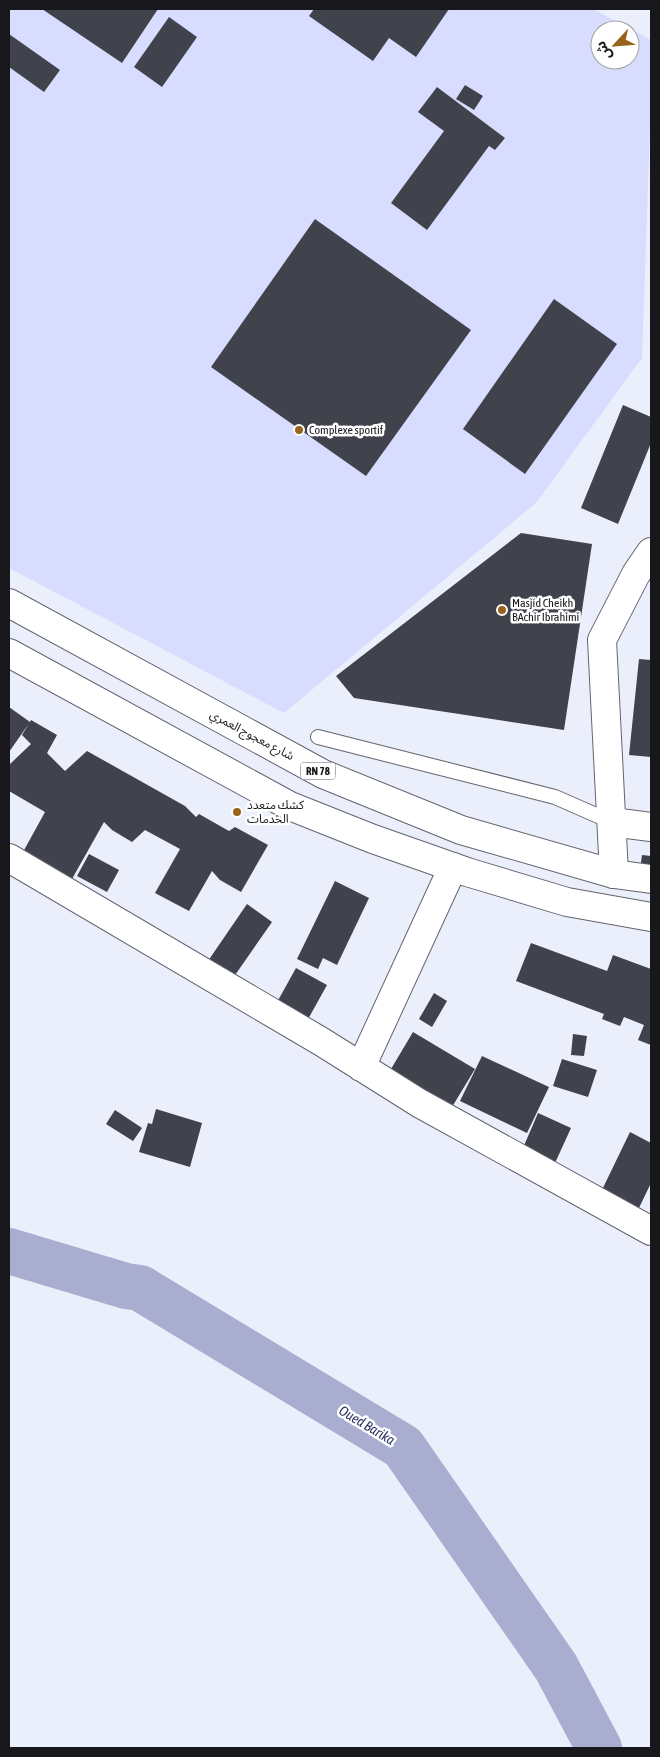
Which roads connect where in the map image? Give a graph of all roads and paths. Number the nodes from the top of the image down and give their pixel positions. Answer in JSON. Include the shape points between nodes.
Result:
{"nodes":[{"id":1,"x":651,"y":552,"type":"edge"},
{"id":2,"x":9,"y":603,"type":"edge"},
{"id":3,"x":9,"y":653,"type":"edge"},
{"id":4,"x":318,"y":737,"type":"dead end"},
{"id":5,"x":612,"y":822,"type":"junction"},
{"id":6,"x":651,"y":827,"type":"edge"},
{"id":7,"x":9,"y":858,"type":"edge"},
{"id":8,"x":453,"y":867,"type":"junction"},
{"id":9,"x":614,"y":874,"type":"junction"},
{"id":10,"x":651,"y":879,"type":"edge"},
{"id":11,"x":651,"y":917,"type":"edge"},
{"id":12,"x":361,"y":1067,"type":"junction"},
{"id":13,"x":651,"y":1231,"type":"edge"}],
"edges":[{"from":1,"to":5,"type":"main road","via":[[602,640]]},
{"from":2,"to":9,"type":"main road","name":"شارع معجوج العمري","number":"RN 78","via":[[323,774],[460,830]]},
{"from":3,"to":8,"type":"main road","via":[[290,806]]},
{"from":4,"to":5,"type":"lane","via":[[555,797]]},
{"from":5,"to":6,"type":"main road"},
{"from":5,"to":9,"type":"main road"},
{"from":7,"to":12,"type":"main road"},
{"from":8,"to":11,"type":"main road","via":[[567,902]]},
{"from":8,"to":12,"type":"main road"},
{"from":9,"to":10,"type":"main road","name":"شارع معجوج العمري","number":"RN 78"},
{"from":12,"to":13,"type":"main road","via":[[419,1103]]}]}
